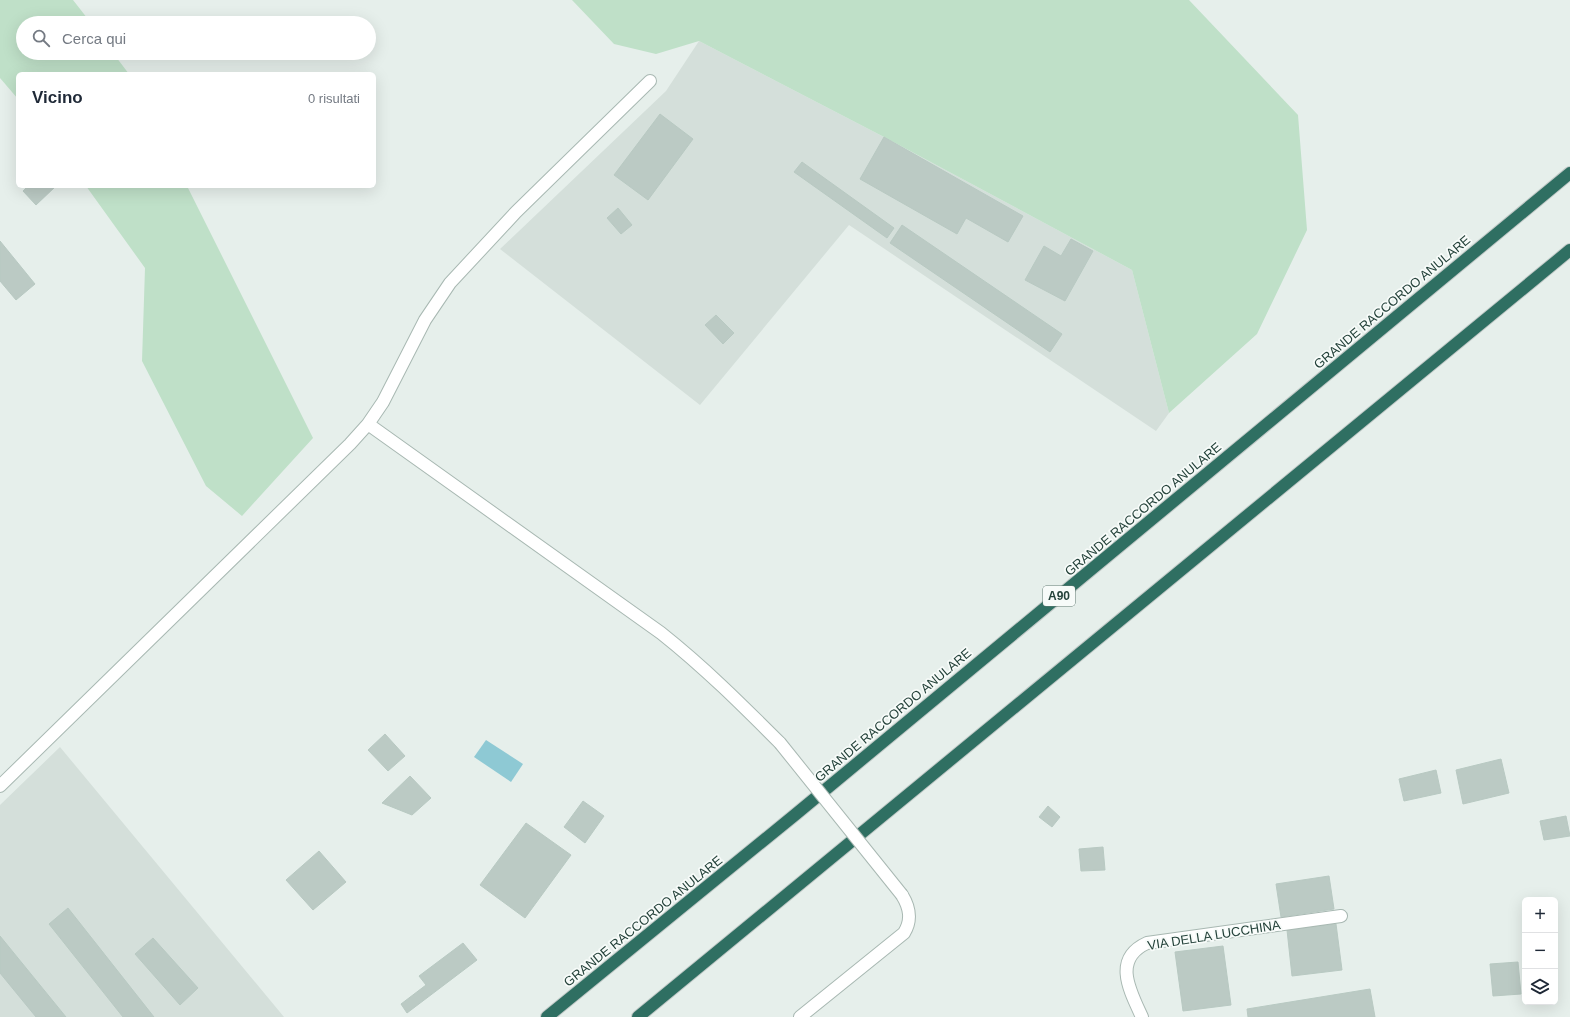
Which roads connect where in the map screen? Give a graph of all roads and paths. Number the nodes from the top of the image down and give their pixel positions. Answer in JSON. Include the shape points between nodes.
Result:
{"nodes":[{"id":1,"x":650,"y":81,"type":"dead end"},
{"id":2,"x":1570,"y":173,"type":"edge"},
{"id":3,"x":1570,"y":250,"type":"edge"},
{"id":4,"x":368,"y":424,"type":"junction"},
{"id":5,"x":0,"y":786,"type":"edge"},
{"id":6,"x":1341,"y":916,"type":"dead end"},
{"id":7,"x":547,"y":1017,"type":"edge"},
{"id":8,"x":638,"y":1017,"type":"edge"},
{"id":9,"x":800,"y":1017,"type":"edge"},
{"id":10,"x":1142,"y":1017,"type":"edge"}],
"edges":[{"from":1,"to":4,"type":"street","via":[[516,212],[450,283],[425,320],[383,402]]},
{"from":2,"to":7,"type":"highway","name":"GRANDE RACCORDO ANULARE","number":"A90"},
{"from":3,"to":8,"type":"highway"},
{"from":4,"to":5,"type":"street"},
{"from":4,"to":9,"type":"street","bridge":true,"via":[[695,660],[780,743],[902,895],[908,906],[910,918],[904,933]]},
{"from":6,"to":10,"type":"street","name":"VIA DELLA LUCCHINA","via":[[1141,946],[1129,960],[1126,973],[1129,988]]}]}
